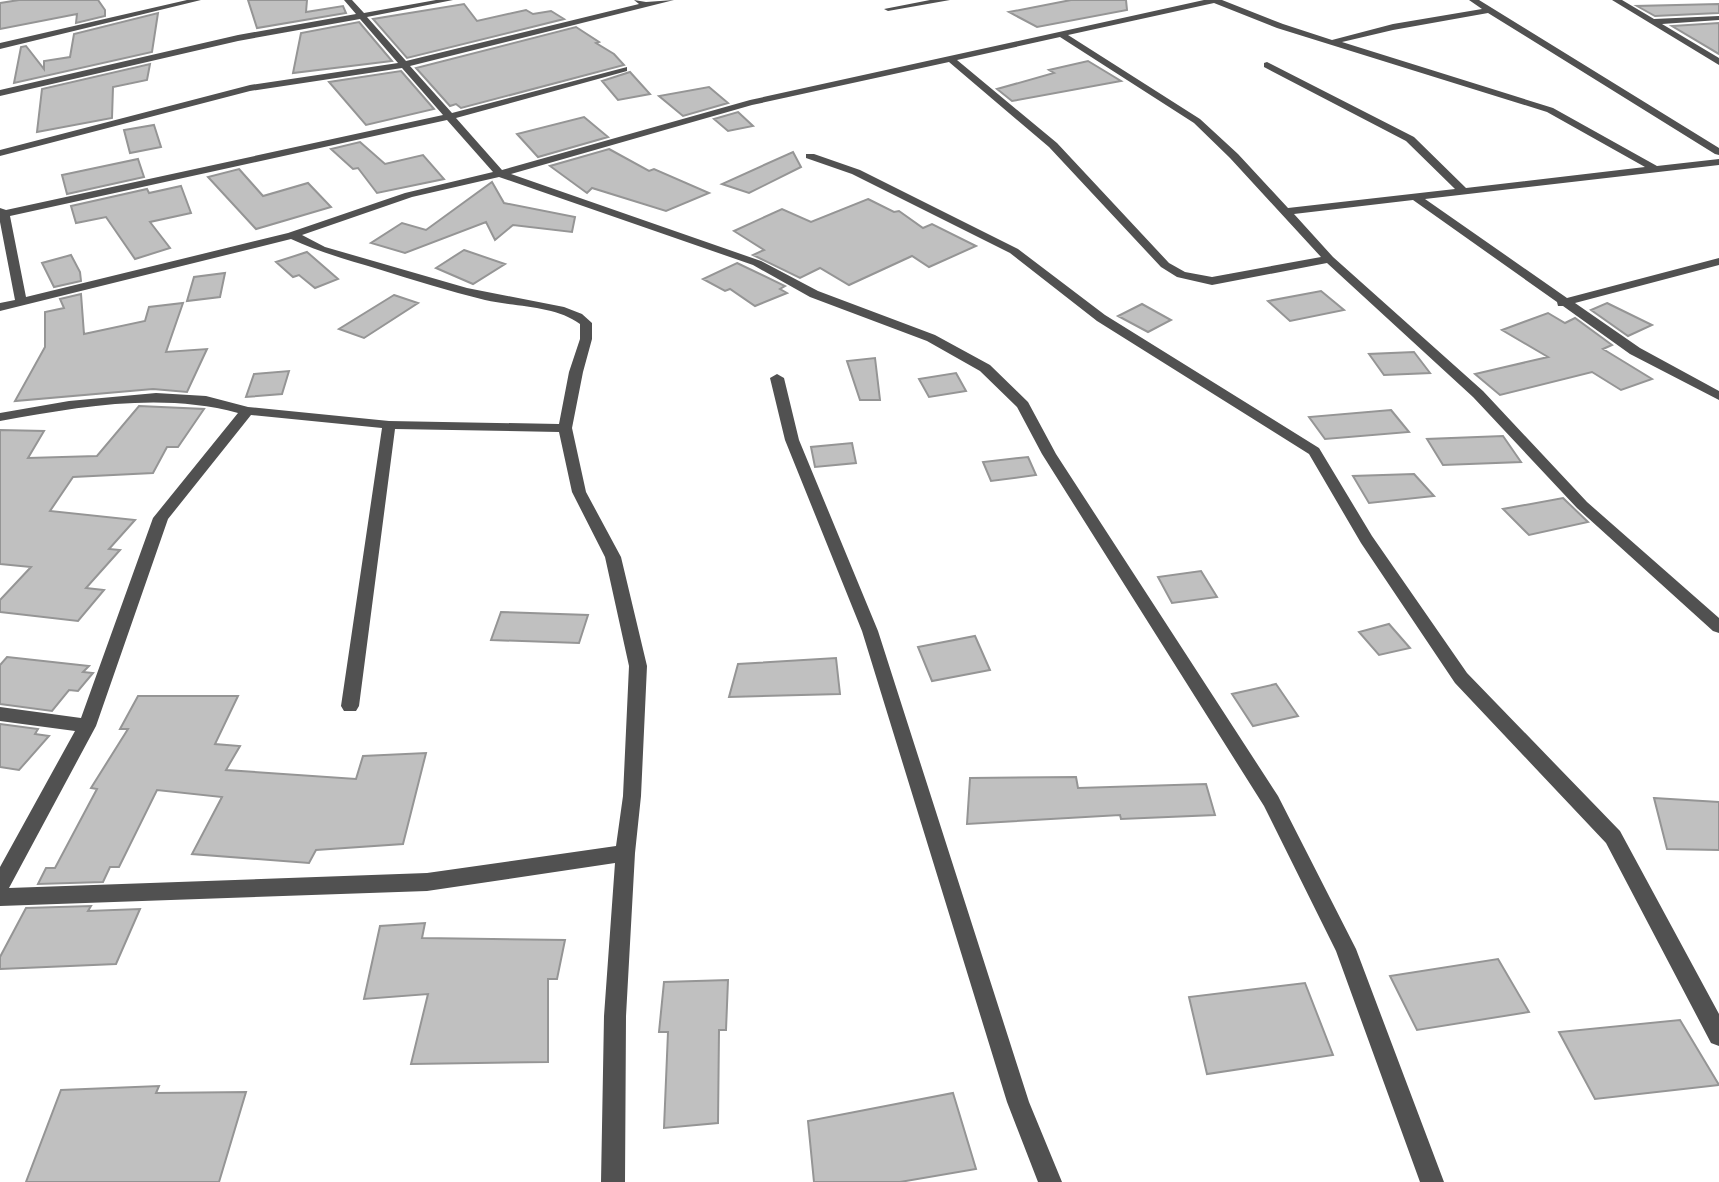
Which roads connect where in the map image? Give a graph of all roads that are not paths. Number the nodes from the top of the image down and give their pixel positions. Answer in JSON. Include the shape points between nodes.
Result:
{"nodes":[{"id":1,"x":197,"y":0,"type":"edge"},
{"id":2,"x":348,"y":0,"type":"edge"},
{"id":3,"x":449,"y":0,"type":"edge"},
{"id":4,"x":670,"y":0,"type":"edge"},
{"id":5,"x":946,"y":0,"type":"edge"},
{"id":6,"x":1215,"y":0,"type":"edge"},
{"id":7,"x":1473,"y":0,"type":"edge"},
{"id":8,"x":1616,"y":0,"type":"edge"},
{"id":9,"x":642,"y":3,"type":"edge"},
{"id":10,"x":888,"y":9,"type":"dead end"},
{"id":11,"x":1489,"y":10,"type":"junction"},
{"id":12,"x":360,"y":17,"type":"junction"},
{"id":13,"x":1719,"y":18,"type":"edge"},
{"id":14,"x":1650,"y":22,"type":"junction"},
{"id":15,"x":1064,"y":36,"type":"junction"},
{"id":16,"x":1332,"y":42,"type":"junction"},
{"id":17,"x":0,"y":46,"type":"edge"},
{"id":18,"x":951,"y":59,"type":"junction"},
{"id":19,"x":1719,"y":62,"type":"edge"},
{"id":20,"x":402,"y":65,"type":"junction"},
{"id":21,"x":1267,"y":65,"type":"dead end"},
{"id":22,"x":624,"y":69,"type":"dead end"},
{"id":23,"x":0,"y":93,"type":"edge"},
{"id":24,"x":449,"y":116,"type":"junction"},
{"id":25,"x":1719,"y":152,"type":"edge"},
{"id":26,"x":0,"y":153,"type":"edge"},
{"id":27,"x":810,"y":156,"type":"dead end"},
{"id":28,"x":1719,"y":162,"type":"edge"},
{"id":29,"x":1655,"y":169,"type":"junction"},
{"id":30,"x":500,"y":174,"type":"junction"},
{"id":31,"x":1463,"y":191,"type":"junction"},
{"id":32,"x":1415,"y":197,"type":"junction"},
{"id":33,"x":2,"y":212,"type":"edge"},
{"id":34,"x":1285,"y":212,"type":"junction"},
{"id":35,"x":292,"y":235,"type":"junction"},
{"id":36,"x":1329,"y":259,"type":"junction"},
{"id":37,"x":1719,"y":261,"type":"edge"},
{"id":38,"x":21,"y":302,"type":"junction"},
{"id":39,"x":1562,"y":303,"type":"junction"},
{"id":40,"x":0,"y":307,"type":"edge"},
{"id":41,"x":777,"y":378,"type":"dead end"},
{"id":42,"x":1719,"y":396,"type":"edge"},
{"id":43,"x":247,"y":411,"type":"junction"},
{"id":44,"x":0,"y":417,"type":"edge"},
{"id":45,"x":389,"y":425,"type":"junction"},
{"id":46,"x":565,"y":428,"type":"junction"},
{"id":47,"x":1719,"y":627,"type":"edge"},
{"id":48,"x":350,"y":706,"type":"dead end"},
{"id":49,"x":0,"y":714,"type":"edge"},
{"id":50,"x":87,"y":726,"type":"junction"},
{"id":51,"x":625,"y":853,"type":"junction"},
{"id":52,"x":0,"y":886,"type":"edge"},
{"id":53,"x":0,"y":897,"type":"edge"},
{"id":54,"x":1719,"y":1036,"type":"edge"},
{"id":55,"x":613,"y":1182,"type":"edge"},
{"id":56,"x":1050,"y":1182,"type":"edge"},
{"id":57,"x":1432,"y":1182,"type":"edge"}],
"edges":[{"from":1,"to":17,"type":"street"},
{"from":2,"to":12,"type":"street"},
{"from":3,"to":12,"type":"street"},
{"from":4,"to":9,"type":"street"},
{"from":5,"to":10,"type":"street"},
{"from":6,"to":15,"type":"street"},
{"from":6,"to":16,"type":"street"},
{"from":7,"to":11,"type":"street"},
{"from":8,"to":14,"type":"street"},
{"from":9,"to":20,"type":"street"},
{"from":11,"to":16,"type":"street"},
{"from":11,"to":25,"type":"street"},
{"from":12,"to":20,"type":"street"},
{"from":12,"to":23,"type":"street","via":[[238,38]]},
{"from":13,"to":14,"type":"street"},
{"from":14,"to":19,"type":"street"},
{"from":15,"to":18,"type":"street"},
{"from":15,"to":34,"type":"street","via":[[1197,121]]},
{"from":16,"to":29,"type":"street","via":[[1550,110]]},
{"from":18,"to":30,"type":"street","via":[[750,103]]},
{"from":18,"to":36,"type":"street","via":[[1053,145],[1165,265],[1181,275],[1212,281]]},
{"from":20,"to":24,"type":"street"},
{"from":20,"to":26,"type":"street","via":[[250,88]]},
{"from":21,"to":31,"type":"street","via":[[1410,139]]},
{"from":22,"to":24,"type":"street"},
{"from":24,"to":30,"type":"street"},
{"from":24,"to":33,"type":"street"},
{"from":27,"to":54,"type":"street","via":[[856,172],[1014,251],[1101,318],[1314,451],[1366,539],[1461,678],[1613,837]]},
{"from":28,"to":29,"type":"street"},
{"from":29,"to":31,"type":"street"},
{"from":30,"to":35,"type":"street","via":[[409,195]]},
{"from":30,"to":57,"type":"street","via":[[757,263],[814,294],[931,338],[985,368],[1023,405],[1271,801],[1346,949]]},
{"from":31,"to":32,"type":"street"},
{"from":32,"to":34,"type":"street"},
{"from":32,"to":39,"type":"street"},
{"from":33,"to":38,"type":"street"},
{"from":34,"to":36,"type":"street"},
{"from":35,"to":38,"type":"street"},
{"from":35,"to":46,"type":"street","via":[[321,249],[578,316],[586,323],[586,339]]},
{"from":36,"to":47,"type":"street","via":[[1478,394],[1582,505]]},
{"from":37,"to":39,"type":"street"},
{"from":38,"to":40,"type":"street"},
{"from":39,"to":42,"type":"street","via":[[1635,351]]},
{"from":41,"to":56,"type":"street","via":[[792,440],[870,631],[1018,1102]]},
{"from":43,"to":44,"type":"street","via":[[206,400],[156,397]]},
{"from":43,"to":45,"type":"street"},
{"from":43,"to":50,"type":"street","via":[[161,518]]},
{"from":45,"to":46,"type":"street"},
{"from":45,"to":48,"type":"street"},
{"from":46,"to":51,"type":"street","via":[[579,492],[613,557],[638,666]]},
{"from":49,"to":50,"type":"street"},
{"from":50,"to":52,"type":"street"},
{"from":51,"to":53,"type":"street","via":[[427,882]]},
{"from":51,"to":55,"type":"street","via":[[615,1016]]}]}
